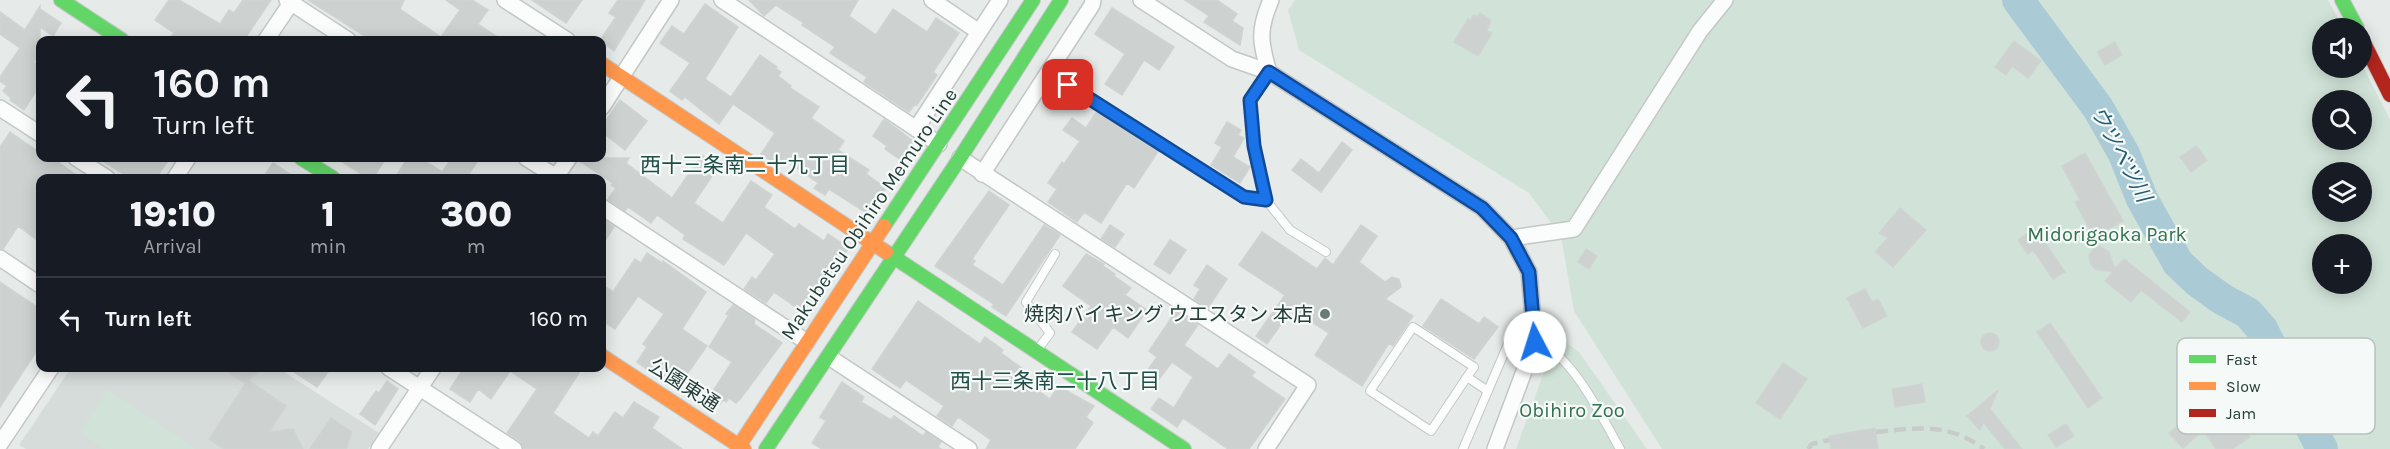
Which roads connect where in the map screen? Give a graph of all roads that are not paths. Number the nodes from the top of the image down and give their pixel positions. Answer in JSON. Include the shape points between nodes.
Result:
{"nodes":[{"id":1,"x":61,"y":0,"type":"edge"},
{"id":2,"x":505,"y":0,"type":"edge"},
{"id":3,"x":671,"y":0,"type":"edge"},
{"id":4,"x":722,"y":0,"type":"edge"},
{"id":5,"x":932,"y":0,"type":"edge"},
{"id":6,"x":1000,"y":0,"type":"edge"},
{"id":7,"x":1034,"y":0,"type":"edge"},
{"id":8,"x":1061,"y":0,"type":"edge"},
{"id":9,"x":1093,"y":0,"type":"edge"},
{"id":10,"x":1141,"y":0,"type":"edge"},
{"id":11,"x":1271,"y":0,"type":"edge"},
{"id":12,"x":1725,"y":0,"type":"edge"},
{"id":13,"x":2342,"y":0,"type":"edge"},
{"id":14,"x":290,"y":1,"type":"edge"},
{"id":15,"x":2352,"y":18,"type":"edge"},
{"id":16,"x":979,"y":32,"type":"junction"},
{"id":17,"x":116,"y":36,"type":"edge"},
{"id":18,"x":268,"y":36,"type":"edge"},
{"id":19,"x":342,"y":36,"type":"edge"},
{"id":20,"x":561,"y":36,"type":"edge"},
{"id":21,"x":2372,"y":59,"type":"edge"},
{"id":22,"x":606,"y":67,"type":"edge"},
{"id":23,"x":1049,"y":72,"type":"junction"},
{"id":24,"x":1269,"y":72,"type":"junction"},
{"id":25,"x":621,"y":77,"type":"junction"},
{"id":26,"x":2390,"y":95,"type":"edge"},
{"id":27,"x":606,"y":101,"type":"edge"},
{"id":28,"x":0,"y":108,"type":"edge"},
{"id":29,"x":916,"y":129,"type":"junction"},
{"id":30,"x":36,"y":131,"type":"edge"},
{"id":31,"x":939,"y":144,"type":"junction"},
{"id":32,"x":960,"y":158,"type":"junction"},
{"id":33,"x":82,"y":162,"type":"edge"},
{"id":34,"x":307,"y":162,"type":"edge"},
{"id":35,"x":532,"y":162,"type":"edge"},
{"id":36,"x":101,"y":174,"type":"edge"},
{"id":37,"x":327,"y":174,"type":"edge"},
{"id":38,"x":550,"y":174,"type":"edge"},
{"id":39,"x":982,"y":174,"type":"junction"},
{"id":40,"x":1266,"y":200,"type":"junction"},
{"id":41,"x":606,"y":210,"type":"edge"},
{"id":42,"x":1511,"y":238,"type":"junction"},
{"id":43,"x":873,"y":244,"type":"junction"},
{"id":44,"x":1326,"y":252,"type":"dead end"},
{"id":45,"x":1055,"y":254,"type":"dead end"},
{"id":46,"x":0,"y":258,"type":"edge"},
{"id":47,"x":894,"y":258,"type":"junction"},
{"id":48,"x":36,"y":282,"type":"edge"},
{"id":49,"x":807,"y":342,"type":"junction"},
{"id":50,"x":1535,"y":342,"type":"junction"},
{"id":51,"x":1036,"y":352,"type":"junction"},
{"id":52,"x":829,"y":357,"type":"junction"},
{"id":53,"x":606,"y":359,"type":"edge"},
{"id":54,"x":48,"y":372,"type":"edge"},
{"id":55,"x":395,"y":372,"type":"edge"},
{"id":56,"x":430,"y":372,"type":"edge"},
{"id":57,"x":1467,"y":377,"type":"junction"},
{"id":58,"x":420,"y":388,"type":"junction"},
{"id":59,"x":1488,"y":391,"type":"junction"},
{"id":60,"x":5,"y":424,"type":"edge"},
{"id":61,"x":0,"y":444,"type":"edge"},
{"id":62,"x":740,"y":448,"type":"edge"},
{"id":63,"x":380,"y":449,"type":"edge"},
{"id":64,"x":513,"y":449,"type":"edge"},
{"id":65,"x":766,"y":449,"type":"edge"},
{"id":66,"x":969,"y":449,"type":"edge"},
{"id":67,"x":1184,"y":449,"type":"edge"},
{"id":68,"x":1266,"y":449,"type":"edge"},
{"id":69,"x":1463,"y":449,"type":"edge"},
{"id":70,"x":1495,"y":449,"type":"edge"},
{"id":71,"x":1620,"y":449,"type":"edge"}],
"edges":[{"from":1,"to":17,"type":"main road"},
{"from":2,"to":20,"type":"street"},
{"from":3,"to":25,"type":"street"},
{"from":4,"to":29,"type":"street"},
{"from":5,"to":16,"type":"street"},
{"from":6,"to":16,"type":"street"},
{"from":7,"to":31,"type":"main road","name":"Makubetsu Obihiro Memuro Line"},
{"from":8,"to":32,"type":"main road"},
{"from":9,"to":23,"type":"street"},
{"from":10,"to":24,"type":"street","via":[[1232,59]]},
{"from":11,"to":24,"type":"street","via":[[1260,35]]},
{"from":12,"to":42,"type":"street","via":[[1700,31],[1574,229]]},
{"from":13,"to":15,"type":"main road"},
{"from":14,"to":18,"type":"street"},
{"from":14,"to":19,"type":"street"},
{"from":16,"to":29,"type":"street"},
{"from":21,"to":26,"type":"main road"},
{"from":22,"to":25,"type":"main road"},
{"from":23,"to":39,"type":"street"},
{"from":23,"to":40,"type":"lane","via":[[1244,197]]},
{"from":24,"to":40,"type":"lane","via":[[1250,100],[1254,146]]},
{"from":24,"to":42,"type":"street","via":[[1482,208]]},
{"from":25,"to":27,"type":"street"},
{"from":25,"to":43,"type":"main road"},
{"from":28,"to":30,"type":"street"},
{"from":29,"to":31,"type":"street"},
{"from":31,"to":43,"type":"main road","name":"Makubetsu Obihiro Memuro Line"},
{"from":32,"to":39,"type":"street"},
{"from":32,"to":47,"type":"main road"},
{"from":33,"to":36,"type":"street"},
{"from":34,"to":37,"type":"main road"},
{"from":35,"to":38,"type":"street"},
{"from":39,"to":68,"type":"street","via":[[1308,385]]},
{"from":40,"to":44,"type":"lane","via":[[1290,230]]},
{"from":41,"to":49,"type":"street"},
{"from":42,"to":50,"type":"street","via":[[1529,272]]},
{"from":43,"to":47,"type":"main road"},
{"from":43,"to":49,"type":"main road","name":"Makubetsu Obihiro Memuro Line"},
{"from":45,"to":51,"type":"lane","via":[[1026,302],[1050,333]]},
{"from":46,"to":48,"type":"street"},
{"from":47,"to":51,"type":"main road"},
{"from":47,"to":52,"type":"main road"},
{"from":49,"to":62,"type":"main road","name":"Makubetsu Obihiro Memuro Line"},
{"from":50,"to":59,"type":"lane","via":[[1508,344]]},
{"from":50,"to":70,"type":"street"},
{"from":50,"to":71,"type":"lane","via":[[1559,356],[1588,393]]},
{"from":51,"to":67,"type":"main road"},
{"from":52,"to":65,"type":"main road"},
{"from":52,"to":66,"type":"street"},
{"from":53,"to":62,"type":"main road","name":"公園東通"},
{"from":54,"to":60,"type":"street"},
{"from":55,"to":58,"type":"street"},
{"from":56,"to":58,"type":"street"},
{"from":57,"to":57,"type":"lane","via":[[1431,431],[1370,391],[1413,327],[1474,367]]},
{"from":57,"to":59,"type":"lane"},
{"from":58,"to":63,"type":"street"},
{"from":58,"to":64,"type":"street"},
{"from":59,"to":69,"type":"lane"},
{"from":60,"to":61,"type":"street"}]}
